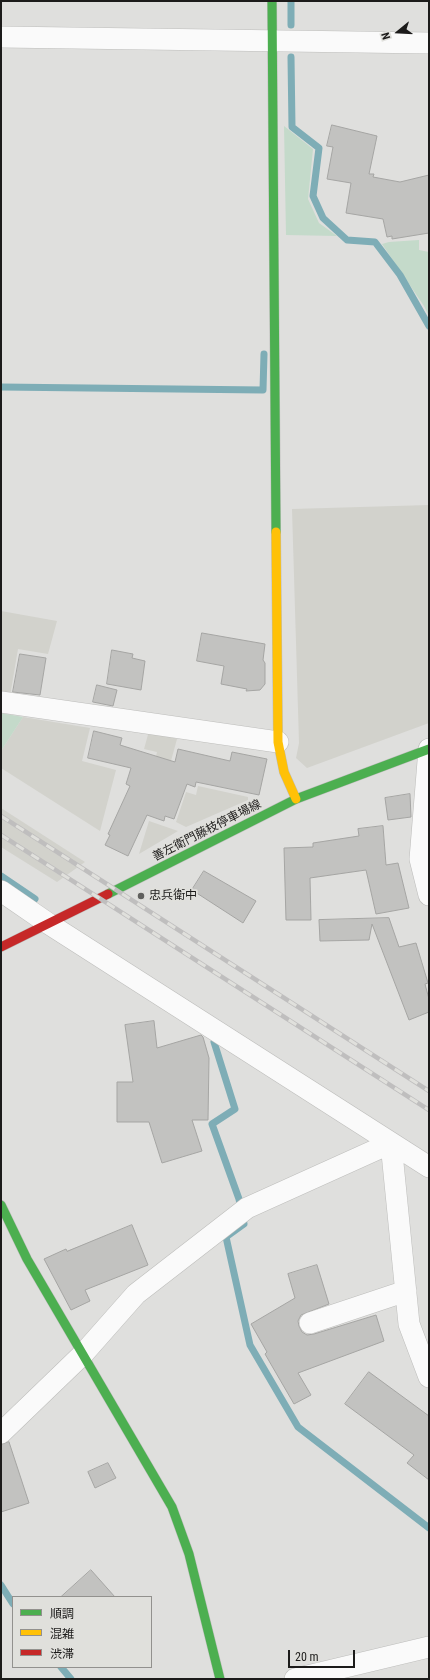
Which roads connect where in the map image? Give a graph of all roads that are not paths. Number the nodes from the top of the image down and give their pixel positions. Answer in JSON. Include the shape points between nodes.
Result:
{"nodes":[{"id":1,"x":272,"y":1,"type":"edge"},
{"id":2,"x":1,"y":37,"type":"edge"},
{"id":3,"x":272,"y":41,"type":"junction"},
{"id":4,"x":429,"y":43,"type":"edge"},
{"id":5,"x":1,"y":702,"type":"edge"},
{"id":6,"x":278,"y":742,"type":"junction"},
{"id":7,"x":429,"y":749,"type":"edge"},
{"id":8,"x":296,"y":799,"type":"junction"},
{"id":9,"x":1,"y":891,"type":"edge"},
{"id":10,"x":429,"y":895,"type":"edge"},
{"id":11,"x":49,"y":924,"type":"junction"},
{"id":12,"x":1,"y":947,"type":"edge"},
{"id":13,"x":391,"y":1143,"type":"junction"},
{"id":14,"x":429,"y":1167,"type":"edge"},
{"id":15,"x":1,"y":1205,"type":"edge"},
{"id":16,"x":406,"y":1291,"type":"junction"},
{"id":17,"x":310,"y":1323,"type":"dead end"},
{"id":18,"x":83,"y":1354,"type":"junction"},
{"id":19,"x":429,"y":1376,"type":"edge"},
{"id":20,"x":1,"y":1433,"type":"edge"},
{"id":21,"x":429,"y":1647,"type":"edge"},
{"id":22,"x":220,"y":1679,"type":"edge"},
{"id":23,"x":296,"y":1679,"type":"edge"}],
"edges":[{"from":1,"to":3,"type":"street"},
{"from":2,"to":3,"type":"street"},
{"from":3,"to":4,"type":"street"},
{"from":3,"to":6,"type":"street"},
{"from":5,"to":6,"type":"street"},
{"from":6,"to":8,"type":"street","via":[[284,772]]},
{"from":7,"to":8,"type":"street","name":"善左衛門藤枝停車場線"},
{"from":7,"to":10,"type":"street","via":[[420,859]]},
{"from":8,"to":11,"type":"street","name":"善左衛門藤枝停車場線"},
{"from":9,"to":11,"type":"street"},
{"from":11,"to":12,"type":"street","name":"善左衛門藤枝停車場線"},
{"from":11,"to":13,"type":"street"},
{"from":13,"to":14,"type":"street"},
{"from":13,"to":16,"type":"street"},
{"from":13,"to":18,"type":"street","via":[[247,1208],[136,1294]]},
{"from":15,"to":18,"type":"street","via":[[27,1259]]},
{"from":16,"to":17,"type":"street"},
{"from":16,"to":19,"type":"street","via":[[409,1324]]},
{"from":18,"to":20,"type":"street"},
{"from":18,"to":22,"type":"street","via":[[172,1507],[189,1554]]},
{"from":21,"to":23,"type":"street"}]}
